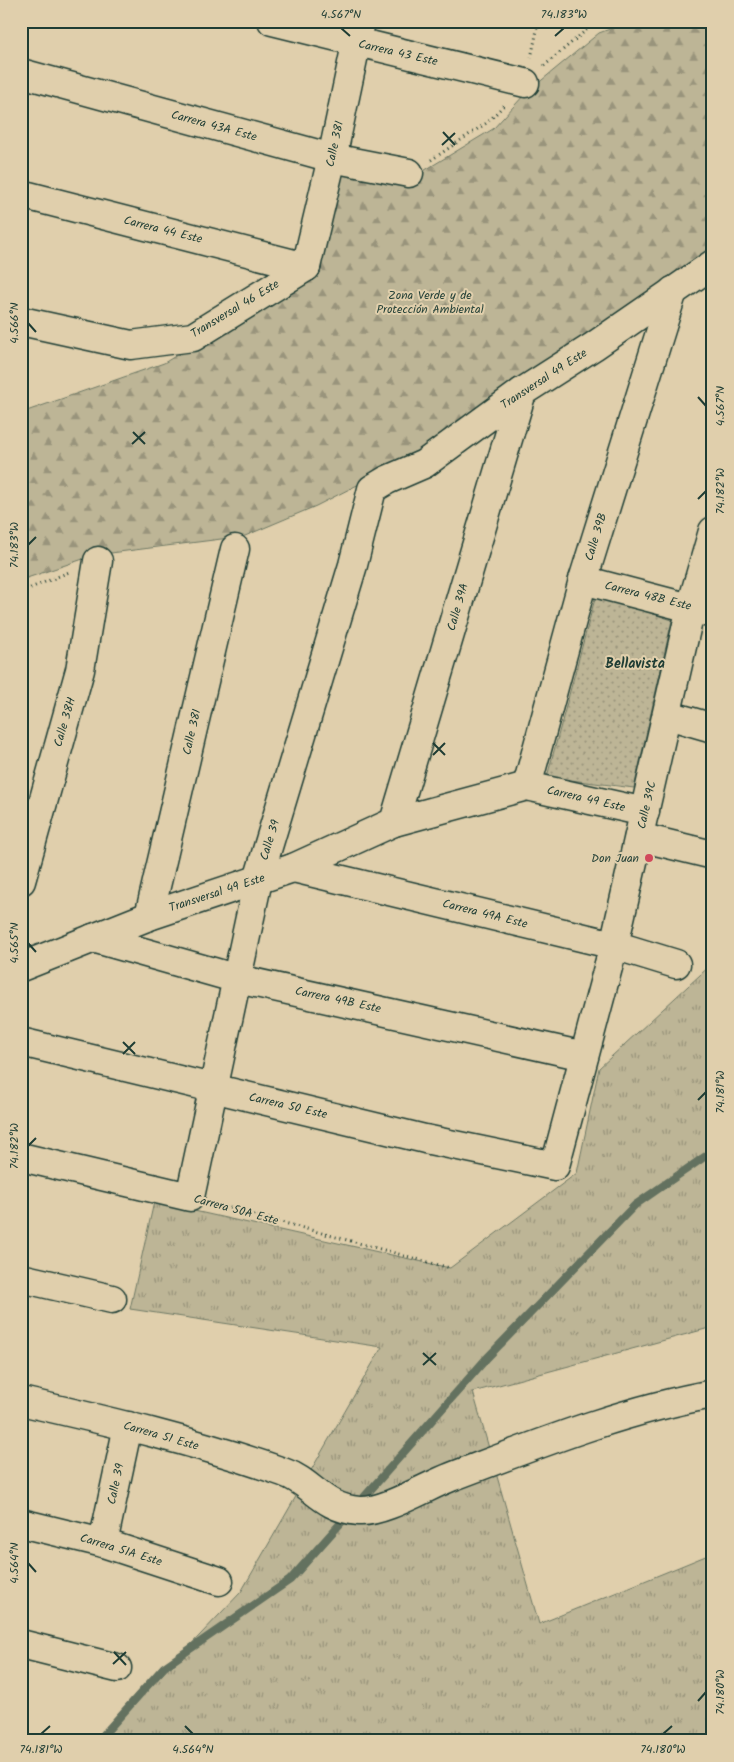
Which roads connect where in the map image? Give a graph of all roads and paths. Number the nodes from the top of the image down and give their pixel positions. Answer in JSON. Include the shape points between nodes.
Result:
{"nodes":[{"id":1,"x":272,"y":21,"type":"edge"},
{"id":2,"x":539,"y":21,"type":"edge"},
{"id":3,"x":358,"y":32,"type":"edge"},
{"id":4,"x":21,"y":73,"type":"edge"},
{"id":5,"x":525,"y":83,"type":"joint"},
{"id":6,"x":332,"y":158,"type":"junction"},
{"id":7,"x":409,"y":173,"type":"dead end"},
{"id":8,"x":21,"y":194,"type":"edge"},
{"id":9,"x":713,"y":264,"type":"edge"},
{"id":10,"x":306,"y":266,"type":"junction"},
{"id":11,"x":673,"y":291,"type":"junction"},
{"id":12,"x":21,"y":321,"type":"edge"},
{"id":13,"x":522,"y":392,"type":"junction"},
{"id":14,"x":372,"y":489,"type":"joint"},
{"id":15,"x":713,"y":531,"type":"edge"},
{"id":16,"x":235,"y":549,"type":"dead end"},
{"id":17,"x":98,"y":561,"type":"joint"},
{"id":18,"x":583,"y":580,"type":"junction"},
{"id":19,"x":21,"y":592,"type":"edge"},
{"id":20,"x":704,"y":608,"type":"edge"},
{"id":21,"x":668,"y":715,"type":"junction"},
{"id":22,"x":713,"y":728,"type":"edge"},
{"id":23,"x":527,"y":786,"type":"junction"},
{"id":24,"x":394,"y":822,"type":"junction"},
{"id":25,"x":642,"y":824,"type":"junction"},
{"id":26,"x":713,"y":855,"type":"edge"},
{"id":27,"x":292,"y":868,"type":"junction"},
{"id":28,"x":258,"y":880,"type":"junction"},
{"id":29,"x":21,"y":881,"type":"edge"},
{"id":30,"x":149,"y":916,"type":"junction"},
{"id":31,"x":93,"y":938,"type":"junction"},
{"id":32,"x":614,"y":945,"type":"junction"},
{"id":33,"x":676,"y":964,"type":"dead end"},
{"id":34,"x":21,"y":967,"type":"edge"},
{"id":35,"x":238,"y":979,"type":"junction"},
{"id":36,"x":21,"y":1042,"type":"edge"},
{"id":37,"x":584,"y":1056,"type":"junction"},
{"id":38,"x":213,"y":1089,"type":"junction"},
{"id":39,"x":21,"y":1157,"type":"edge"},
{"id":40,"x":555,"y":1166,"type":"joint"},
{"id":41,"x":190,"y":1197,"type":"junction"},
{"id":42,"x":450,"y":1268,"type":"dead end"},
{"id":43,"x":21,"y":1278,"type":"edge"},
{"id":44,"x":112,"y":1299,"type":"dead end"},
{"id":45,"x":713,"y":1394,"type":"edge"},
{"id":46,"x":21,"y":1401,"type":"edge"},
{"id":47,"x":128,"y":1426,"type":"junction"},
{"id":48,"x":21,"y":1523,"type":"edge"},
{"id":49,"x":103,"y":1543,"type":"junction"},
{"id":50,"x":219,"y":1580,"type":"dead end"},
{"id":51,"x":21,"y":1644,"type":"edge"},
{"id":52,"x":117,"y":1668,"type":"dead end"}],
"edges":[{"from":1,"to":3,"type":"street","name":"Carrera 43 Este"},
{"from":2,"to":5,"type":"path"},
{"from":3,"to":5,"type":"street","name":"Carrera 43 Este"},
{"from":3,"to":6,"type":"street","name":"Calle 38I"},
{"from":4,"to":6,"type":"street","name":"Carrera 43A Este"},
{"from":6,"to":7,"type":"street","name":"Carrera 43A Este"},
{"from":6,"to":10,"type":"street","name":"Calle 38I"},
{"from":8,"to":10,"type":"street","name":"Carrera 44 Este"},
{"from":9,"to":11,"type":"street","name":"Transversal 49 Este"},
{"from":10,"to":12,"type":"street","name":"Transversal 46 Este","via":[[193,337],[131,345]]},
{"from":11,"to":13,"type":"street","name":"Transversal 49 Este"},
{"from":11,"to":18,"type":"street","name":"Calle 39B"},
{"from":13,"to":14,"type":"street","name":"Transversal 49 Este","via":[[424,464]]},
{"from":13,"to":24,"type":"street","name":"Calle 39A"},
{"from":14,"to":28,"type":"street","name":"Calle 39","via":[[353,565]]},
{"from":15,"to":20,"type":"street","name":"Calle 39C"},
{"from":16,"to":30,"type":"street","name":"Calle 38I"},
{"from":17,"to":19,"type":"path"},
{"from":17,"to":29,"type":"street","name":"Calle 38H","via":[[80,670]]},
{"from":18,"to":20,"type":"street","name":"Carrera 48B Este"},
{"from":18,"to":23,"type":"street","name":"Calle 39B"},
{"from":20,"to":21,"type":"street","name":"Calle 39C"},
{"from":21,"to":22,"type":"street"},
{"from":21,"to":25,"type":"street","name":"Calle 39C"},
{"from":23,"to":24,"type":"street","name":"Transversal 49 Este"},
{"from":23,"to":25,"type":"street","name":"Carrera 49 Este"},
{"from":24,"to":27,"type":"street","name":"Transversal 49 Este"},
{"from":25,"to":26,"type":"street","name":"Carrera 49 Este"},
{"from":25,"to":32,"type":"street","name":"Calle 39C"},
{"from":27,"to":28,"type":"street","name":"Transversal 49 Este"},
{"from":27,"to":32,"type":"street","name":"Carrera 49A Este"},
{"from":28,"to":30,"type":"street","name":"Transversal 49 Este"},
{"from":28,"to":35,"type":"street","name":"Calle 39"},
{"from":30,"to":31,"type":"street","name":"Transversal 49 Este"},
{"from":31,"to":34,"type":"street","name":"Transversal 49 Este"},
{"from":31,"to":35,"type":"street","name":"Carrera 49B Este"},
{"from":32,"to":33,"type":"street","name":"Carrera 49A Este"},
{"from":32,"to":37,"type":"street","name":"Calle 39C"},
{"from":35,"to":37,"type":"street","name":"Carrera 49B Este"},
{"from":35,"to":38,"type":"street","name":"Calle 39"},
{"from":36,"to":38,"type":"street","name":"Carrera 50 Este"},
{"from":37,"to":40,"type":"street","name":"Calle 39C"},
{"from":38,"to":40,"type":"street","name":"Carrera 50 Este"},
{"from":38,"to":41,"type":"street","name":"Calle 39"},
{"from":39,"to":41,"type":"street","name":"Carrera 50A Este"},
{"from":41,"to":42,"type":"path","name":"Carrera 50A Este"},
{"from":43,"to":44,"type":"street"},
{"from":45,"to":47,"type":"street","name":"Carrera 51 Este","via":[[666,1402],[631,1413],[512,1454],[389,1504],[348,1509],[286,1472]]},
{"from":46,"to":47,"type":"street","name":"Carrera 51 Este"},
{"from":47,"to":49,"type":"street","name":"Calle 39"},
{"from":48,"to":49,"type":"street","name":"Carrera 51A Este"},
{"from":49,"to":50,"type":"street","name":"Carrera 51A Este"},
{"from":51,"to":52,"type":"street"}]}
